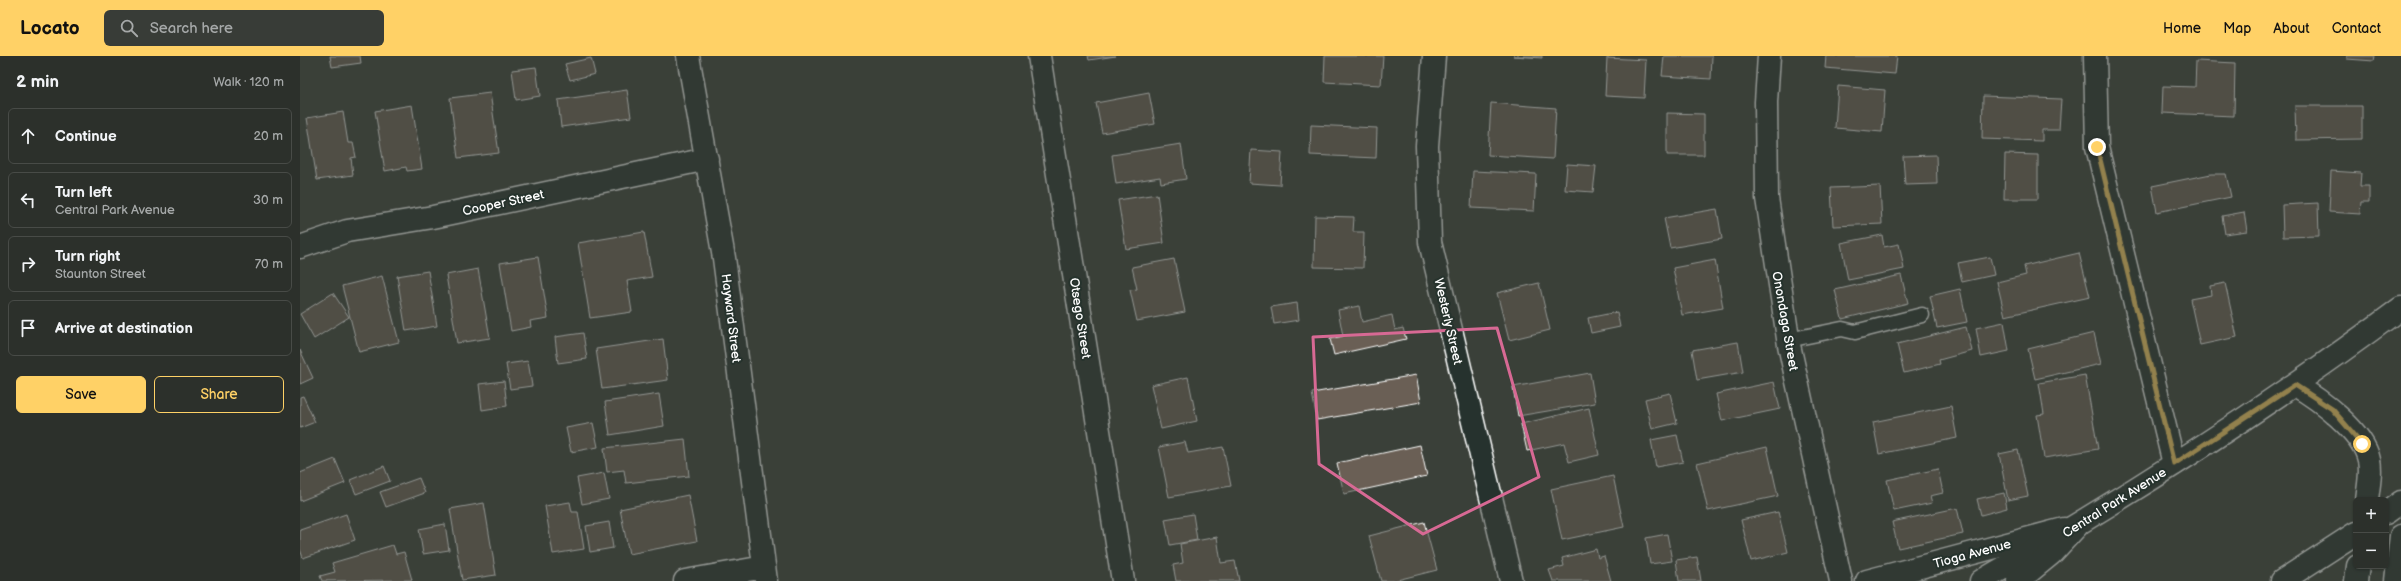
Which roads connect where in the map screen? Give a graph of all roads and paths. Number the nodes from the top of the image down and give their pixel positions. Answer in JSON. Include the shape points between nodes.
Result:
{"nodes":[{"id":1,"x":688,"y":56,"type":"edge"},
{"id":2,"x":1039,"y":56,"type":"edge"},
{"id":3,"x":1434,"y":56,"type":"edge"},
{"id":4,"x":1768,"y":56,"type":"edge"},
{"id":5,"x":2095,"y":56,"type":"edge"},
{"id":6,"x":707,"y":159,"type":"junction"},
{"id":7,"x":300,"y":247,"type":"edge"},
{"id":8,"x":2401,"y":308,"type":"edge"},
{"id":9,"x":1922,"y":315,"type":"dead end"},
{"id":10,"x":1788,"y":340,"type":"junction"},
{"id":11,"x":2295,"y":385,"type":"junction"},
{"id":12,"x":2174,"y":464,"type":"junction"},
{"id":13,"x":2366,"y":497,"type":"edge"},
{"id":14,"x":2401,"y":502,"type":"edge"},
{"id":15,"x":2389,"y":510,"type":"edge"},
{"id":16,"x":2077,"y":526,"type":"junction"},
{"id":17,"x":2401,"y":536,"type":"edge"},
{"id":18,"x":2350,"y":537,"type":"edge"},
{"id":19,"x":2358,"y":569,"type":"edge"},
{"id":20,"x":765,"y":574,"type":"edge"},
{"id":21,"x":685,"y":581,"type":"edge"},
{"id":22,"x":1123,"y":581,"type":"edge"},
{"id":23,"x":1511,"y":581,"type":"edge"},
{"id":24,"x":1842,"y":581,"type":"edge"},
{"id":25,"x":1867,"y":581,"type":"edge"},
{"id":26,"x":1981,"y":581,"type":"edge"},
{"id":27,"x":2018,"y":581,"type":"edge"},
{"id":28,"x":2282,"y":581,"type":"edge"},
{"id":29,"x":2356,"y":581,"type":"edge"},
{"id":30,"x":2399,"y":581,"type":"edge"}],
"edges":[{"from":1,"to":6,"type":"main road","name":"Hayward Street"},
{"from":2,"to":22,"type":"main road","name":"Otsego Street"},
{"from":3,"to":23,"type":"main road","name":"Westerly Street","via":[[1427,146],[1430,242]]},
{"from":4,"to":10,"type":"main road","name":"Onondaga Street","via":[[1767,198]]},
{"from":5,"to":12,"type":"main road","via":[[2097,147]]},
{"from":6,"to":7,"type":"main road","name":"Cooper Street","via":[[433,217],[347,231]]},
{"from":6,"to":20,"type":"main road","name":"Hayward Street","via":[[724,258]]},
{"from":8,"to":11,"type":"main road","name":"Central Park Avenue"},
{"from":9,"to":10,"type":"lane","via":[[1854,332],[1842,329]]},
{"from":10,"to":24,"type":"main road","name":"Onondaga Street"},
{"from":11,"to":12,"type":"main road","name":"Central Park Avenue"},
{"from":11,"to":13,"type":"main road","via":[[2332,409],[2366,451],[2370,466]]},
{"from":12,"to":16,"type":"main road","name":"Central Park Avenue"},
{"from":14,"to":15,"type":"main road"},
{"from":16,"to":25,"type":"main road","name":"Tioga Avenue"},
{"from":16,"to":26,"type":"main road","name":"Central Park Avenue"},
{"from":16,"to":27,"type":"main road","via":[[2051,554]]},
{"from":17,"to":30,"type":"main road"},
{"from":18,"to":28,"type":"main road"},
{"from":19,"to":29,"type":"main road"},
{"from":20,"to":21,"type":"main road"}]}
